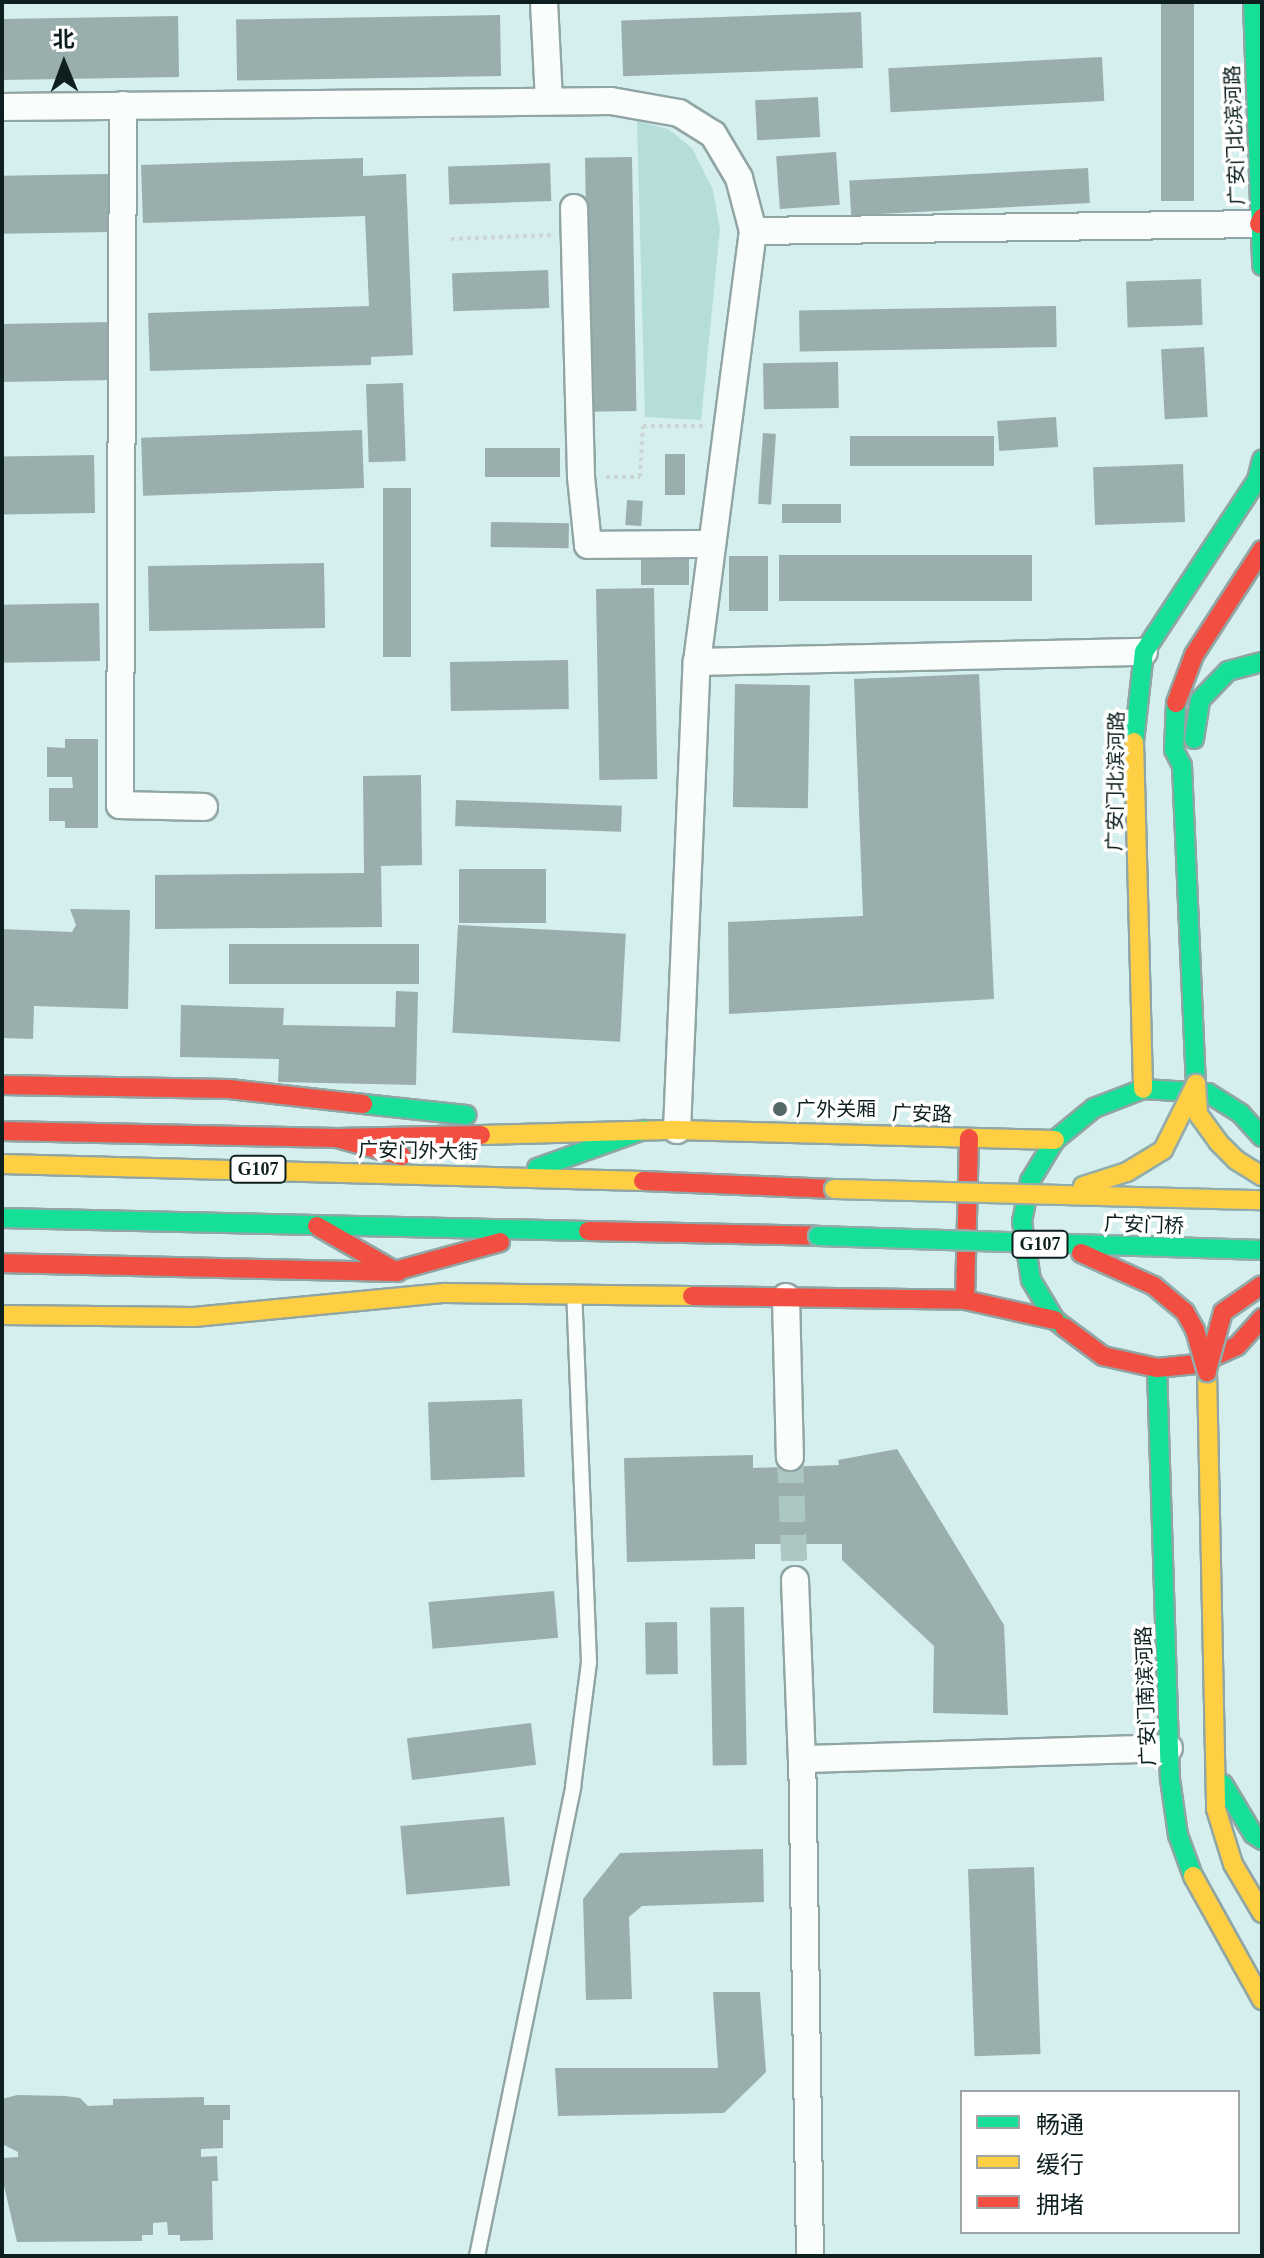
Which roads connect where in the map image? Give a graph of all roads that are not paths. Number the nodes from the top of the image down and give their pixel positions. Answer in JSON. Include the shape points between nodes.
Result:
{"nodes":[{"id":1,"x":544,"y":2,"type":"edge"},
{"id":2,"x":1253,"y":2,"type":"edge"},
{"id":3,"x":549,"y":100,"type":"junction"},
{"id":4,"x":123,"y":105,"type":"junction"},
{"id":5,"x":2,"y":107,"type":"edge"},
{"id":6,"x":574,"y":208,"type":"dead end"},
{"id":7,"x":1261,"y":221,"type":"edge"},
{"id":8,"x":753,"y":231,"type":"junction"},
{"id":9,"x":1262,"y":266,"type":"edge"},
{"id":10,"x":1262,"y":460,"type":"edge"},
{"id":11,"x":712,"y":544,"type":"junction"},
{"id":12,"x":1262,"y":550,"type":"edge"},
{"id":13,"x":1144,"y":652,"type":"junction"},
{"id":14,"x":697,"y":662,"type":"junction"},
{"id":15,"x":1262,"y":662,"type":"edge"},
{"id":16,"x":1182,"y":766,"type":"junction"},
{"id":17,"x":204,"y":807,"type":"dead end"},
{"id":18,"x":1196,"y":1084,"type":"junction"},
{"id":19,"x":2,"y":1085,"type":"edge"},
{"id":20,"x":1143,"y":1089,"type":"junction"},
{"id":21,"x":604,"y":1130,"type":"junction"},
{"id":22,"x":644,"y":1130,"type":"junction"},
{"id":23,"x":677,"y":1130,"type":"junction"},
{"id":24,"x":2,"y":1131,"type":"edge"},
{"id":25,"x":1262,"y":1137,"type":"edge"},
{"id":26,"x":337,"y":1138,"type":"junction"},
{"id":27,"x":969,"y":1138,"type":"junction"},
{"id":28,"x":1055,"y":1140,"type":"junction"},
{"id":29,"x":2,"y":1164,"type":"edge"},
{"id":30,"x":466,"y":1174,"type":"junction"},
{"id":31,"x":514,"y":1176,"type":"junction"},
{"id":32,"x":1262,"y":1176,"type":"edge"},
{"id":33,"x":834,"y":1189,"type":"joint"},
{"id":34,"x":1057,"y":1194,"type":"junction"},
{"id":35,"x":1262,"y":1200,"type":"edge"},
{"id":36,"x":2,"y":1218,"type":"edge"},
{"id":37,"x":315,"y":1224,"type":"junction"},
{"id":38,"x":548,"y":1229,"type":"junction"},
{"id":39,"x":1063,"y":1245,"type":"junction"},
{"id":40,"x":1262,"y":1250,"type":"edge"},
{"id":41,"x":2,"y":1263,"type":"edge"},
{"id":42,"x":395,"y":1271,"type":"junction"},
{"id":43,"x":1262,"y":1285,"type":"edge"},
{"id":44,"x":445,"y":1293,"type":"junction"},
{"id":45,"x":574,"y":1295,"type":"junction"},
{"id":46,"x":786,"y":1297,"type":"junction"},
{"id":47,"x":965,"y":1300,"type":"junction"},
{"id":48,"x":2,"y":1315,"type":"edge"},
{"id":49,"x":1262,"y":1318,"type":"edge"},
{"id":50,"x":1055,"y":1320,"type":"junction"},
{"id":51,"x":1157,"y":1368,"type":"junction"},
{"id":52,"x":1207,"y":1372,"type":"junction"},
{"id":53,"x":790,"y":1457,"type":"tunnel mouth"},
{"id":54,"x":795,"y":1580,"type":"tunnel mouth"},
{"id":55,"x":1169,"y":1748,"type":"junction"},
{"id":56,"x":802,"y":1759,"type":"junction"},
{"id":57,"x":1218,"y":1774,"type":"junction"},
{"id":58,"x":1262,"y":1840,"type":"edge"},
{"id":59,"x":1262,"y":1913,"type":"edge"},
{"id":60,"x":1262,"y":2000,"type":"edge"},
{"id":61,"x":477,"y":2256,"type":"edge"},
{"id":62,"x":810,"y":2256,"type":"edge"}],
"edges":[{"from":1,"to":3,"type":"street"},
{"from":2,"to":7,"type":"main road","name":"广安门北滨河路"},
{"from":3,"to":4,"type":"street"},
{"from":3,"to":8,"type":"street","via":[[611,101],[679,113],[713,134],[739,178]]},
{"from":4,"to":5,"type":"street"},
{"from":4,"to":17,"type":"street","via":[[120,805]]},
{"from":6,"to":11,"type":"street","via":[[581,477],[588,545]]},
{"from":7,"to":8,"type":"street"},
{"from":7,"to":9,"type":"main road","name":"广安门北滨河路"},
{"from":8,"to":11,"type":"street"},
{"from":10,"to":13,"type":"main road","name":"广安门北滨河路","via":[[1257,480]]},
{"from":11,"to":14,"type":"street"},
{"from":12,"to":16,"type":"main road","via":[[1194,655],[1178,691],[1174,750]]},
{"from":13,"to":14,"type":"street"},
{"from":13,"to":20,"type":"main road","name":"广安门北滨河路","via":[[1134,745]]},
{"from":14,"to":23,"type":"street"},
{"from":15,"to":16,"type":"main road","via":[[1228,671],[1200,700],[1194,743]]},
{"from":16,"to":18,"type":"main road"},
{"from":18,"to":32,"type":"main road","bridge":true,"via":[[1198,1114],[1218,1142]]},
{"from":18,"to":34,"type":"main road","bridge":true,"via":[[1163,1150],[1127,1172]]},
{"from":19,"to":21,"type":"main road","via":[[229,1089]]},
{"from":20,"to":25,"type":"main road","via":[[1208,1093],[1241,1114]]},
{"from":20,"to":28,"type":"main road","via":[[1094,1108]]},
{"from":21,"to":22,"type":"main road","name":"广安门外大街"},
{"from":21,"to":26,"type":"main road","name":"广安门外大街"},
{"from":22,"to":23,"type":"main road","name":"广安路"},
{"from":22,"to":31,"type":"main road"},
{"from":23,"to":27,"type":"main road","name":"广安路"},
{"from":24,"to":26,"type":"main road","name":"广安门外大街"},
{"from":26,"to":30,"type":"main road"},
{"from":27,"to":28,"type":"main road","name":"广安路"},
{"from":27,"to":47,"type":"main road"},
{"from":28,"to":50,"type":"main road","via":[[1030,1181],[1022,1222],[1031,1280]]},
{"from":29,"to":30,"type":"main road","name":"广安门外大街","number":"G107"},
{"from":30,"to":31,"type":"main road","name":"广安门外大街","number":"G107"},
{"from":31,"to":33,"type":"main road","name":"广安门外大街","number":"G107"},
{"from":33,"to":34,"type":"main road","name":"广安门桥","number":"G107","bridge":true},
{"from":34,"to":35,"type":"main road","name":"广安门桥","number":"G107","bridge":true},
{"from":36,"to":37,"type":"main road","number":"G107"},
{"from":37,"to":38,"type":"main road","number":"G107"},
{"from":37,"to":42,"type":"main road"},
{"from":38,"to":39,"type":"main road","name":"广安门桥","number":"G107","bridge":true},
{"from":38,"to":42,"type":"main road"},
{"from":39,"to":40,"type":"main road","name":"广安门桥","number":"G107","bridge":true},
{"from":39,"to":52,"type":"main road","bridge":true,"via":[[1154,1286],[1185,1312]]},
{"from":41,"to":42,"type":"main road"},
{"from":42,"to":44,"type":"main road"},
{"from":43,"to":52,"type":"main road","bridge":true,"via":[[1223,1312]]},
{"from":44,"to":45,"type":"main road"},
{"from":44,"to":48,"type":"main road","via":[[194,1317]]},
{"from":45,"to":46,"type":"main road"},
{"from":45,"to":61,"type":"lane","via":[[589,1662],[573,1787]]},
{"from":46,"to":47,"type":"main road"},
{"from":46,"to":53,"type":"street"},
{"from":47,"to":50,"type":"main road"},
{"from":49,"to":51,"type":"main road","via":[[1237,1346],[1197,1364]]},
{"from":50,"to":51,"type":"main road","via":[[1103,1356]]},
{"from":51,"to":55,"type":"main road","name":"广安门南滨河路"},
{"from":52,"to":57,"type":"main road"},
{"from":54,"to":56,"type":"street"},
{"from":55,"to":56,"type":"street"},
{"from":55,"to":60,"type":"main road","name":"广安门南滨河路","via":[[1178,1835],[1195,1883]]},
{"from":56,"to":62,"type":"street"},
{"from":57,"to":58,"type":"main road","via":[[1239,1814]]},
{"from":57,"to":59,"type":"main road","via":[[1216,1809],[1223,1840]]}]}
